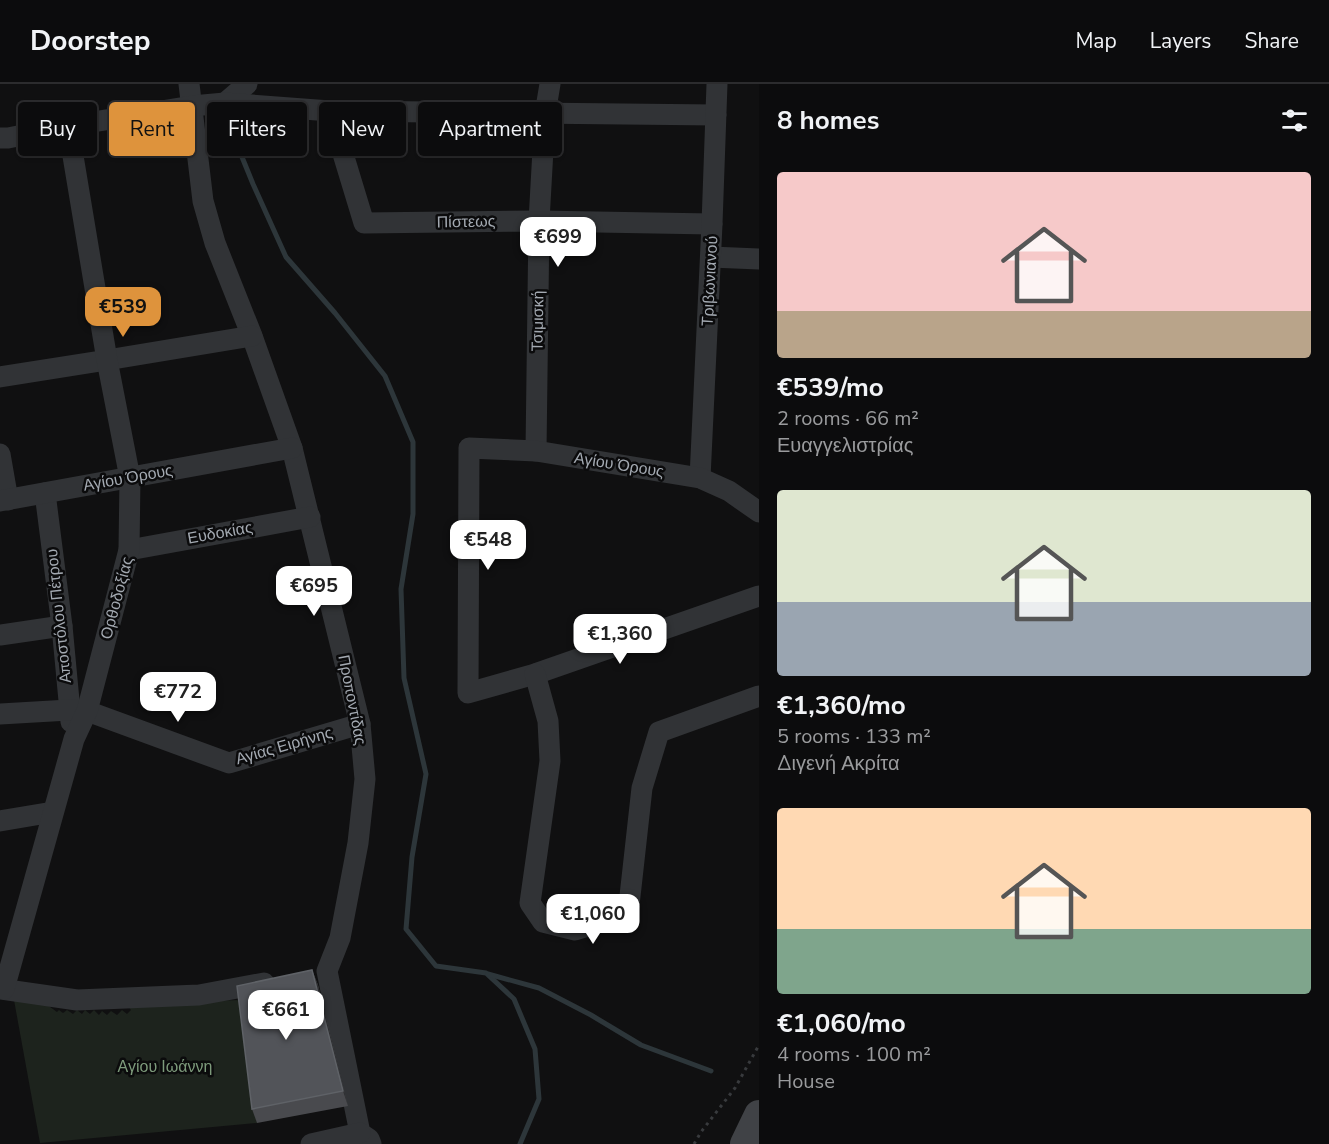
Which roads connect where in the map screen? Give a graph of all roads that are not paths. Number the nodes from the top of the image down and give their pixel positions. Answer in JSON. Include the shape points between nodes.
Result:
{"nodes":[{"id":1,"x":189,"y":84,"type":"edge"},
{"id":2,"x":247,"y":84,"type":"edge"},
{"id":3,"x":550,"y":84,"type":"edge"},
{"id":4,"x":717,"y":84,"type":"edge"},
{"id":5,"x":191,"y":102,"type":"edge"},
{"id":6,"x":226,"y":102,"type":"edge"},
{"id":7,"x":547,"y":102,"type":"edge"},
{"id":8,"x":562,"y":114,"type":"edge"},
{"id":9,"x":716,"y":115,"type":"junction"},
{"id":10,"x":195,"y":132,"type":"edge"},
{"id":11,"x":18,"y":136,"type":"edge"},
{"id":12,"x":0,"y":138,"type":"edge"},
{"id":13,"x":73,"y":156,"type":"edge"},
{"id":14,"x":344,"y":156,"type":"edge"},
{"id":15,"x":542,"y":156,"type":"edge"},
{"id":16,"x":538,"y":221,"type":"junction"},
{"id":17,"x":712,"y":224,"type":"junction"},
{"id":18,"x":711,"y":257,"type":"junction"},
{"id":19,"x":759,"y":259,"type":"edge"},
{"id":20,"x":252,"y":336,"type":"junction"},
{"id":21,"x":107,"y":360,"type":"junction"},
{"id":22,"x":0,"y":377,"type":"edge"},
{"id":23,"x":292,"y":448,"type":"junction"},
{"id":24,"x":536,"y":451,"type":"junction"},
{"id":25,"x":0,"y":454,"type":"edge"},
{"id":26,"x":129,"y":478,"type":"junction"},
{"id":27,"x":700,"y":478,"type":"junction"},
{"id":28,"x":45,"y":493,"type":"junction"},
{"id":29,"x":4,"y":500,"type":"edge"},
{"id":30,"x":759,"y":512,"type":"edge"},
{"id":31,"x":309,"y":517,"type":"junction"},
{"id":32,"x":129,"y":550,"type":"junction"},
{"id":33,"x":759,"y":596,"type":"edge"},
{"id":34,"x":62,"y":626,"type":"junction"},
{"id":35,"x":0,"y":635,"type":"edge"},
{"id":36,"x":535,"y":674,"type":"junction"},
{"id":37,"x":759,"y":696,"type":"edge"},
{"id":38,"x":78,"y":710,"type":"junction"},
{"id":39,"x":0,"y":714,"type":"edge"},
{"id":40,"x":360,"y":724,"type":"junction"},
{"id":41,"x":53,"y":812,"type":"junction"},
{"id":42,"x":0,"y":821,"type":"edge"},
{"id":43,"x":327,"y":971,"type":"junction"},
{"id":44,"x":304,"y":976,"type":"edge"},
{"id":45,"x":280,"y":980,"type":"edge"},
{"id":46,"x":2,"y":989,"type":"edge"},
{"id":47,"x":759,"y":1114,"type":"edge"},
{"id":48,"x":365,"y":1139,"type":"edge"},
{"id":49,"x":311,"y":1144,"type":"edge"},
{"id":50,"x":745,"y":1144,"type":"edge"}],
"edges":[{"from":1,"to":5,"type":"street","name":"Προποντίδας"},
{"from":2,"to":6,"type":"street"},
{"from":3,"to":7,"type":"street","name":"Τσιμισκή"},
{"from":4,"to":9,"type":"street","name":"Τριβωνιανού"},
{"from":8,"to":9,"type":"street"},
{"from":9,"to":17,"type":"street","name":"Τριβωνιανού"},
{"from":10,"to":20,"type":"street","name":"Προποντίδας","via":[[203,201],[215,243]]},
{"from":11,"to":12,"type":"street"},
{"from":13,"to":21,"type":"street","name":"Ορθοδοξίας"},
{"from":14,"to":16,"type":"street","name":"Πίστεως","via":[[364,223]]},
{"from":15,"to":16,"type":"street","name":"Τσιμισκή"},
{"from":16,"to":17,"type":"street","name":"Πίστεως"},
{"from":16,"to":24,"type":"street","name":"Τσιμισκή"},
{"from":17,"to":18,"type":"street","name":"Τριβωνιανού"},
{"from":18,"to":19,"type":"street"},
{"from":18,"to":27,"type":"street","name":"Τριβωνιανού"},
{"from":20,"to":21,"type":"street"},
{"from":20,"to":23,"type":"street","name":"Προποντίδας"},
{"from":21,"to":22,"type":"street"},
{"from":21,"to":26,"type":"street","name":"Ορθοδοξίας"},
{"from":23,"to":26,"type":"street","name":"Αγίου Όρους"},
{"from":23,"to":31,"type":"street","name":"Προποντίδας"},
{"from":24,"to":27,"type":"street","name":"Αγίου Όρους"},
{"from":24,"to":36,"type":"street","name":"Αγίου Όρους","via":[[469,448],[468,693]]},
{"from":25,"to":29,"type":"street"},
{"from":26,"to":28,"type":"street","name":"Αγίου Όρους"},
{"from":26,"to":32,"type":"street","name":"Ορθοδοξίας"},
{"from":27,"to":30,"type":"street","name":"Αγίου Όρους","via":[[729,491]]},
{"from":28,"to":29,"type":"street","name":"Αγίου Όρους"},
{"from":28,"to":34,"type":"street","name":"Αποστόλου Πέτρου"},
{"from":31,"to":32,"type":"street","name":"Ευδοκίας"},
{"from":31,"to":40,"type":"street","name":"Προποντίδας"},
{"from":32,"to":38,"type":"street","name":"Ορθοδοξίας"},
{"from":33,"to":36,"type":"street"},
{"from":34,"to":35,"type":"street"},
{"from":34,"to":38,"type":"street","name":"Αποστόλου Πέτρου"},
{"from":36,"to":37,"type":"street","via":[[548,720],[550,761],[530,903],[543,922],[575,930],[628,914],[642,789],[659,732]]},
{"from":38,"to":39,"type":"street","name":"Αγίας Ειρήνης"},
{"from":38,"to":40,"type":"street","name":"Αγίας Ειρήνης","via":[[229,763]]},
{"from":38,"to":41,"type":"street","name":"Αποστόλου Πέτρου","via":[[74,740]]},
{"from":40,"to":43,"type":"street","name":"Προποντίδας","via":[[365,779],[358,843],[340,938]]},
{"from":41,"to":42,"type":"street"},
{"from":41,"to":46,"type":"street"},
{"from":43,"to":44,"type":"street"},
{"from":43,"to":48,"type":"street"},
{"from":45,"to":46,"type":"street","via":[[199,995],[77,1000]]},
{"from":47,"to":50,"type":"main road"},
{"from":48,"to":49,"type":"street"}]}
